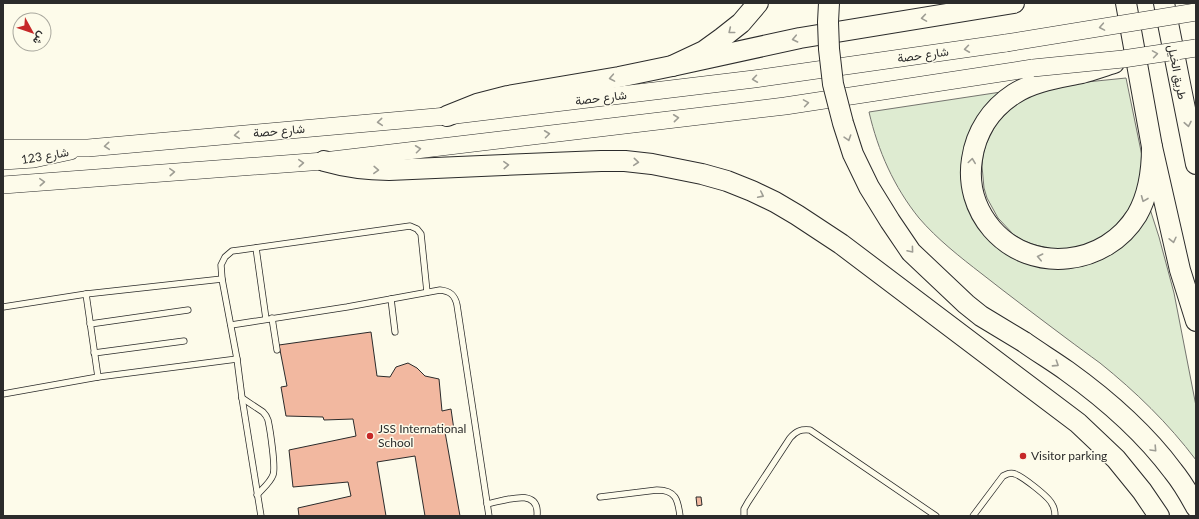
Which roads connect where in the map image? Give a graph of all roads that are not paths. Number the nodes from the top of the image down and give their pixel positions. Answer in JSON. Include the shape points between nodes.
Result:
{"nodes":[{"id":1,"x":758,"y":3,"type":"edge"},
{"id":2,"x":829,"y":3,"type":"edge"},
{"id":3,"x":1126,"y":3,"type":"edge"},
{"id":4,"x":1164,"y":3,"type":"edge"},
{"id":5,"x":1001,"y":4,"type":"edge"},
{"id":6,"x":1196,"y":12,"type":"edge"},
{"id":7,"x":1196,"y":48,"type":"edge"},
{"id":8,"x":1123,"y":59,"type":"junction"},
{"id":9,"x":672,"y":66,"type":"junction"},
{"id":10,"x":447,"y":116,"type":"junction"},
{"id":11,"x":1152,"y":147,"type":"junction"},
{"id":12,"x":3,"y":148,"type":"edge"},
{"id":13,"x":88,"y":148,"type":"junction"},
{"id":14,"x":324,"y":161,"type":"junction"},
{"id":15,"x":3,"y":162,"type":"edge"},
{"id":16,"x":1196,"y":164,"type":"edge"},
{"id":17,"x":3,"y":185,"type":"edge"},
{"id":18,"x":256,"y":248,"type":"junction"},
{"id":19,"x":222,"y":279,"type":"junction"},
{"id":20,"x":427,"y":292,"type":"junction"},
{"id":21,"x":86,"y":294,"type":"junction"},
{"id":22,"x":391,"y":299,"type":"junction"},
{"id":23,"x":3,"y":307,"type":"edge"},
{"id":24,"x":188,"y":310,"type":"dead end"},
{"id":25,"x":269,"y":318,"type":"junction"},
{"id":26,"x":1196,"y":321,"type":"edge"},
{"id":27,"x":90,"y":324,"type":"junction"},
{"id":28,"x":231,"y":325,"type":"junction"},
{"id":29,"x":395,"y":332,"type":"dead end"},
{"id":30,"x":184,"y":341,"type":"dead end"},
{"id":31,"x":277,"y":350,"type":"dead end"},
{"id":32,"x":94,"y":353,"type":"junction"},
{"id":33,"x":237,"y":358,"type":"junction"},
{"id":34,"x":98,"y":377,"type":"junction"},
{"id":35,"x":3,"y":394,"type":"edge"},
{"id":36,"x":242,"y":398,"type":"junction"},
{"id":37,"x":257,"y":494,"type":"junction"},
{"id":38,"x":600,"y":497,"type":"dead end"},
{"id":39,"x":487,"y":504,"type":"junction"},
{"id":40,"x":1196,"y":507,"type":"edge"},
{"id":41,"x":260,"y":516,"type":"edge"},
{"id":42,"x":489,"y":516,"type":"edge"},
{"id":43,"x":537,"y":516,"type":"edge"},
{"id":44,"x":680,"y":516,"type":"edge"},
{"id":45,"x":744,"y":516,"type":"edge"},
{"id":46,"x":936,"y":516,"type":"edge"},
{"id":47,"x":973,"y":516,"type":"edge"},
{"id":48,"x":1055,"y":516,"type":"edge"},
{"id":49,"x":1159,"y":516,"type":"edge"}],
"edges":[{"from":1,"to":9,"type":"highway","one_way":true,"via":[[741,23],[722,38],[704,51]]},
{"from":2,"to":40,"type":"highway","one_way":true,"bridge":true,"via":[[829,49],[833,84],[853,154],[878,204],[911,252],[981,316],[1067,371],[1104,400],[1157,451]]},
{"from":3,"to":11,"type":"highway"},
{"from":4,"to":16,"type":"highway","name":"طريق الخيل","one_way":true},
{"from":5,"to":9,"type":"highway","one_way":true,"via":[[800,38]]},
{"from":6,"to":10,"type":"main road","name":"شارع حصة","one_way":true,"bridge":true,"via":[[754,80]]},
{"from":8,"to":7,"type":"main road","one_way":true,"bridge":true},
{"from":11,"to":8,"type":"highway","one_way":true,"bridge":true,"via":[[1150,182],[1138,214],[1122,233],[1090,253],[1063,260],[1038,257],[1015,248],[988,224],[976,203],[971,179],[976,141],[988,118],[1004,101],[1033,84]]},
{"from":14,"to":8,"type":"main road","one_way":true,"bridge":true,"via":[[785,106],[1032,68]]},
{"from":9,"to":10,"type":"highway","one_way":true,"via":[[498,98]]},
{"from":10,"to":13,"type":"main road","name":"شارع حصة","one_way":true},
{"from":11,"to":26,"type":"highway","one_way":true,"via":[[1180,270]]},
{"from":12,"to":13,"type":"main road","name":"شارع حصة"},
{"from":13,"to":15,"type":"main road","name":"شارع 123","via":[[34,160]]},
{"from":17,"to":14,"type":"main road","one_way":true},
{"from":14,"to":49,"type":"highway","one_way":true,"via":[[350,167],[389,170],[625,161],[696,172],[752,191],[776,202],[841,244],[1078,422],[1116,459]]},
{"from":18,"to":19,"type":"lane","via":[[232,251],[225,257]]},
{"from":18,"to":20,"type":"lane","via":[[410,226],[421,234]]},
{"from":18,"to":25,"type":"lane"},
{"from":19,"to":21,"type":"lane"},
{"from":19,"to":28,"type":"lane"},
{"from":20,"to":22,"type":"lane"},
{"from":20,"to":39,"type":"lane","via":[[446,291],[455,299]]},
{"from":21,"to":23,"type":"lane"},
{"from":21,"to":27,"type":"lane"},
{"from":22,"to":25,"type":"lane"},
{"from":22,"to":29,"type":"lane"},
{"from":24,"to":27,"type":"lane"},
{"from":25,"to":28,"type":"lane"},
{"from":25,"to":31,"type":"lane"},
{"from":27,"to":32,"type":"lane"},
{"from":28,"to":33,"type":"lane"},
{"from":30,"to":32,"type":"lane"},
{"from":32,"to":34,"type":"lane"},
{"from":33,"to":34,"type":"lane"},
{"from":33,"to":36,"type":"lane"},
{"from":34,"to":35,"type":"lane"},
{"from":36,"to":37,"type":"lane"},
{"from":36,"to":37,"type":"lane","via":[[263,412],[269,423],[274,474]]},
{"from":37,"to":41,"type":"lane"},
{"from":38,"to":44,"type":"lane","via":[[666,491],[675,497]]},
{"from":39,"to":42,"type":"lane"},
{"from":39,"to":43,"type":"lane","via":[[527,498],[534,502]]},
{"from":45,"to":46,"type":"lane","via":[[748,502],[790,438],[795,432],[810,430]]},
{"from":47,"to":48,"type":"lane","via":[[1003,476],[1009,473],[1016,474],[1047,497],[1052,503]]}]}
